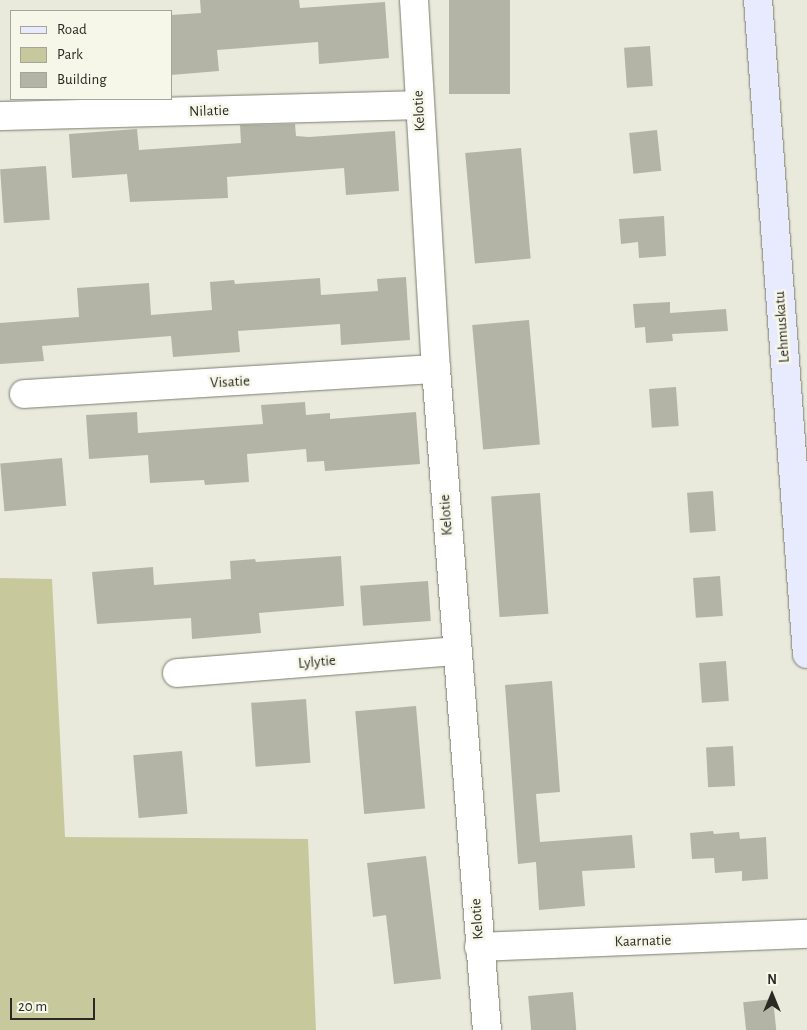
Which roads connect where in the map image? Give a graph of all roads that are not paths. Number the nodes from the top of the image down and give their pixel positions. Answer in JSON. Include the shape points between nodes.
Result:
{"nodes":[{"id":1,"x":414,"y":0,"type":"edge"},
{"id":2,"x":758,"y":0,"type":"edge"},
{"id":3,"x":419,"y":105,"type":"junction"},
{"id":4,"x":0,"y":116,"type":"edge"},
{"id":5,"x":436,"y":369,"type":"junction"},
{"id":6,"x":24,"y":394,"type":"dead end"},
{"id":7,"x":801,"y":503,"type":"edge"},
{"id":8,"x":457,"y":651,"type":"junction"},
{"id":9,"x":807,"y":654,"type":"edge"},
{"id":10,"x":177,"y":673,"type":"dead end"},
{"id":11,"x":807,"y":934,"type":"edge"},
{"id":12,"x":479,"y":947,"type":"junction"},
{"id":13,"x":487,"y":1030,"type":"edge"}],
"edges":[{"from":1,"to":3,"type":"street","name":"Kelotie"},
{"from":2,"to":7,"type":"street","name":"Lehmuskatu"},
{"from":3,"to":4,"type":"street","name":"Nilatie"},
{"from":3,"to":5,"type":"street","name":"Kelotie"},
{"from":5,"to":6,"type":"street","name":"Visatie"},
{"from":5,"to":8,"type":"street","name":"Kelotie"},
{"from":7,"to":9,"type":"street","name":"Lehmuskatu"},
{"from":8,"to":10,"type":"street","name":"Lylytie"},
{"from":8,"to":12,"type":"street","name":"Kelotie"},
{"from":11,"to":12,"type":"street","name":"Kaarnatie"},
{"from":12,"to":13,"type":"street","name":"Kelotie"}]}
